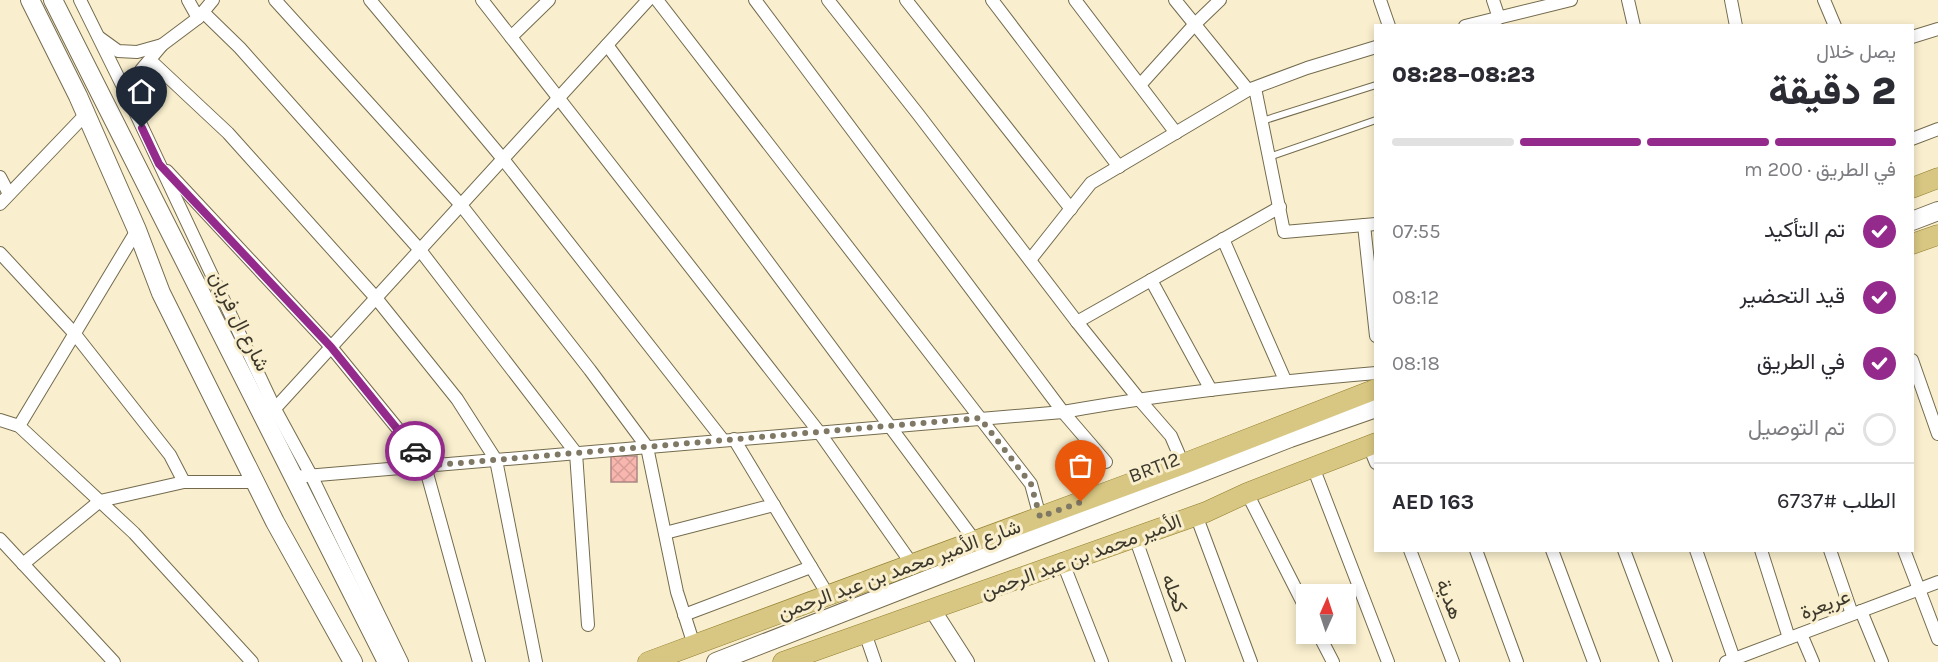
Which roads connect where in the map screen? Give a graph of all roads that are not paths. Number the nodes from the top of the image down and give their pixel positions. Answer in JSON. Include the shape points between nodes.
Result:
{"nodes":[{"id":1,"x":30,"y":0,"type":"edge"},
{"id":2,"x":53,"y":0,"type":"edge"},
{"id":3,"x":80,"y":0,"type":"edge"},
{"id":4,"x":188,"y":0,"type":"edge"},
{"id":5,"x":213,"y":0,"type":"edge"},
{"id":6,"x":275,"y":0,"type":"edge"},
{"id":7,"x":370,"y":0,"type":"edge"},
{"id":8,"x":482,"y":0,"type":"edge"},
{"id":9,"x":549,"y":0,"type":"edge"},
{"id":10,"x":648,"y":0,"type":"edge"},
{"id":11,"x":657,"y":0,"type":"edge"},
{"id":12,"x":755,"y":0,"type":"edge"},
{"id":13,"x":828,"y":0,"type":"edge"},
{"id":14,"x":906,"y":0,"type":"edge"},
{"id":15,"x":992,"y":0,"type":"edge"},
{"id":16,"x":1075,"y":0,"type":"edge"},
{"id":17,"x":1175,"y":0,"type":"edge"},
{"id":18,"x":1220,"y":0,"type":"edge"},
{"id":19,"x":1380,"y":0,"type":"edge"},
{"id":20,"x":1493,"y":0,"type":"edge"},
{"id":21,"x":1571,"y":0,"type":"edge"},
{"id":22,"x":1628,"y":0,"type":"edge"},
{"id":23,"x":1731,"y":0,"type":"edge"},
{"id":24,"x":1824,"y":0,"type":"edge"},
{"id":25,"x":200,"y":15,"type":"junction"},
{"id":26,"x":1499,"y":18,"type":"junction"},
{"id":27,"x":1194,"y":24,"type":"junction"},
{"id":28,"x":1388,"y":24,"type":"edge"},
{"id":29,"x":1474,"y":24,"type":"edge"},
{"id":30,"x":1634,"y":24,"type":"edge"},
{"id":31,"x":1736,"y":24,"type":"edge"},
{"id":32,"x":1834,"y":24,"type":"edge"},
{"id":33,"x":1938,"y":29,"type":"edge"},
{"id":34,"x":1914,"y":36,"type":"edge"},
{"id":35,"x":98,"y":37,"type":"junction"},
{"id":36,"x":512,"y":37,"type":"junction"},
{"id":37,"x":162,"y":45,"type":"junction"},
{"id":38,"x":607,"y":45,"type":"junction"},
{"id":39,"x":1374,"y":48,"type":"edge"},
{"id":40,"x":150,"y":60,"type":"junction"},
{"id":41,"x":1140,"y":85,"type":"junction"},
{"id":42,"x":1374,"y":86,"type":"edge"},
{"id":43,"x":1252,"y":89,"type":"junction"},
{"id":44,"x":559,"y":97,"type":"junction"},
{"id":45,"x":134,"y":111,"type":"junction"},
{"id":46,"x":86,"y":114,"type":"junction"},
{"id":47,"x":1262,"y":121,"type":"junction"},
{"id":48,"x":1374,"y":121,"type":"edge"},
{"id":49,"x":1938,"y":129,"type":"edge"},
{"id":50,"x":1176,"y":133,"type":"junction"},
{"id":51,"x":1914,"y":138,"type":"edge"},
{"id":52,"x":1269,"y":157,"type":"junction"},
{"id":53,"x":503,"y":159,"type":"junction"},
{"id":54,"x":159,"y":164,"type":"junction"},
{"id":55,"x":1119,"y":167,"type":"junction"},
{"id":56,"x":0,"y":177,"type":"edge"},
{"id":57,"x":1938,"y":178,"type":"edge"},
{"id":58,"x":1914,"y":187,"type":"edge"},
{"id":59,"x":9,"y":194,"type":"junction"},
{"id":60,"x":0,"y":204,"type":"edge"},
{"id":61,"x":461,"y":206,"type":"junction"},
{"id":62,"x":1280,"y":207,"type":"junction"},
{"id":63,"x":1071,"y":209,"type":"junction"},
{"id":64,"x":1938,"y":211,"type":"edge"},
{"id":65,"x":1914,"y":220,"type":"edge"},
{"id":66,"x":1370,"y":224,"type":"edge"},
{"id":67,"x":137,"y":230,"type":"junction"},
{"id":68,"x":1938,"y":236,"type":"edge"},
{"id":69,"x":1223,"y":239,"type":"junction"},
{"id":70,"x":1914,"y":243,"type":"edge"},
{"id":71,"x":420,"y":250,"type":"junction"},
{"id":72,"x":0,"y":253,"type":"edge"},
{"id":73,"x":1030,"y":260,"type":"junction"},
{"id":74,"x":1151,"y":280,"type":"junction"},
{"id":75,"x":376,"y":298,"type":"junction"},
{"id":76,"x":1374,"y":299,"type":"edge"},
{"id":77,"x":1077,"y":322,"type":"junction"},
{"id":78,"x":74,"y":333,"type":"junction"},
{"id":79,"x":331,"y":347,"type":"junction"},
{"id":80,"x":1914,"y":366,"type":"edge"},
{"id":81,"x":1374,"y":373,"type":"edge"},
{"id":82,"x":1285,"y":380,"type":"junction"},
{"id":83,"x":1211,"y":390,"type":"junction"},
{"id":84,"x":1374,"y":390,"type":"edge"},
{"id":85,"x":1138,"y":398,"type":"junction"},
{"id":86,"x":1374,"y":409,"type":"edge"},
{"id":87,"x":1063,"y":412,"type":"junction"},
{"id":88,"x":270,"y":414,"type":"junction"},
{"id":89,"x":980,"y":418,"type":"junction"},
{"id":90,"x":0,"y":420,"type":"edge"},
{"id":91,"x":19,"y":426,"type":"junction"},
{"id":92,"x":891,"y":426,"type":"junction"},
{"id":93,"x":819,"y":432,"type":"junction"},
{"id":94,"x":1938,"y":434,"type":"edge"},
{"id":95,"x":729,"y":440,"type":"junction"},
{"id":96,"x":647,"y":447,"type":"junction"},
{"id":97,"x":1373,"y":451,"type":"edge"},
{"id":98,"x":576,"y":453,"type":"junction"},
{"id":99,"x":496,"y":460,"type":"junction"},
{"id":100,"x":1106,"y":462,"type":"dead end"},
{"id":101,"x":1183,"y":464,"type":"junction"},
{"id":102,"x":425,"y":466,"type":"junction"},
{"id":103,"x":1313,"y":467,"type":"junction"},
{"id":104,"x":302,"y":476,"type":"junction"},
{"id":105,"x":184,"y":482,"type":"junction"},
{"id":106,"x":255,"y":482,"type":"junction"},
{"id":107,"x":1247,"y":493,"type":"junction"},
{"id":108,"x":100,"y":501,"type":"junction"},
{"id":109,"x":774,"y":505,"type":"junction"},
{"id":110,"x":1196,"y":515,"type":"junction"},
{"id":111,"x":1040,"y":517,"type":"junction"},
{"id":112,"x":665,"y":533,"type":"junction"},
{"id":113,"x":1135,"y":537,"type":"junction"},
{"id":114,"x":0,"y":539,"type":"edge"},
{"id":115,"x":975,"y":541,"type":"junction"},
{"id":116,"x":1411,"y":552,"type":"edge"},
{"id":117,"x":1477,"y":552,"type":"edge"},
{"id":118,"x":1553,"y":552,"type":"edge"},
{"id":119,"x":1625,"y":552,"type":"edge"},
{"id":120,"x":1697,"y":552,"type":"edge"},
{"id":121,"x":1762,"y":552,"type":"edge"},
{"id":122,"x":1831,"y":552,"type":"edge"},
{"id":123,"x":1905,"y":552,"type":"edge"},
{"id":124,"x":1063,"y":563,"type":"junction"},
{"id":125,"x":23,"y":564,"type":"junction"},
{"id":126,"x":912,"y":564,"type":"junction"},
{"id":127,"x":811,"y":567,"type":"junction"},
{"id":128,"x":1938,"y":582,"type":"edge"},
{"id":129,"x":1296,"y":589,"type":"edge"},
{"id":130,"x":1918,"y":589,"type":"junction"},
{"id":131,"x":828,"y":595,"type":"junction"},
{"id":132,"x":932,"y":609,"type":"junction"},
{"id":133,"x":1857,"y":613,"type":"junction"},
{"id":134,"x":684,"y":615,"type":"junction"},
{"id":135,"x":588,"y":625,"type":"dead end"},
{"id":136,"x":370,"y":628,"type":"junction"},
{"id":137,"x":865,"y":633,"type":"junction"},
{"id":138,"x":1795,"y":636,"type":"junction"},
{"id":139,"x":1938,"y":639,"type":"edge"},
{"id":140,"x":392,"y":644,"type":"junction"},
{"id":141,"x":1324,"y":644,"type":"edge"},
{"id":142,"x":694,"y":645,"type":"junction"},
{"id":143,"x":805,"y":658,"type":"edge"},
{"id":144,"x":1738,"y":659,"type":"edge"},
{"id":145,"x":114,"y":662,"type":"edge"},
{"id":146,"x":252,"y":662,"type":"edge"},
{"id":147,"x":353,"y":662,"type":"edge"},
{"id":148,"x":387,"y":662,"type":"edge"},
{"id":149,"x":402,"y":662,"type":"edge"},
{"id":150,"x":479,"y":662,"type":"edge"},
{"id":151,"x":536,"y":662,"type":"edge"},
{"id":152,"x":648,"y":662,"type":"edge"},
{"id":153,"x":716,"y":662,"type":"edge"},
{"id":154,"x":783,"y":662,"type":"edge"},
{"id":155,"x":875,"y":662,"type":"edge"},
{"id":156,"x":966,"y":662,"type":"edge"},
{"id":157,"x":1102,"y":662,"type":"edge"},
{"id":158,"x":1179,"y":662,"type":"edge"},
{"id":159,"x":1251,"y":662,"type":"edge"},
{"id":160,"x":1333,"y":662,"type":"edge"},
{"id":161,"x":1388,"y":662,"type":"edge"},
{"id":162,"x":1454,"y":662,"type":"edge"},
{"id":163,"x":1517,"y":662,"type":"edge"},
{"id":164,"x":1594,"y":662,"type":"edge"},
{"id":165,"x":1666,"y":662,"type":"edge"},
{"id":166,"x":1813,"y":662,"type":"edge"},
{"id":167,"x":1882,"y":662,"type":"edge"}],
"edges":[{"from":1,"to":46,"type":"main road"},
{"from":2,"to":88,"type":"main road","name":"شارع ال فريان"},
{"from":3,"to":35,"type":"street"},
{"from":4,"to":25,"type":"street"},
{"from":5,"to":25,"type":"street"},
{"from":6,"to":61,"type":"street"},
{"from":7,"to":53,"type":"street"},
{"from":8,"to":36,"type":"street"},
{"from":9,"to":36,"type":"street"},
{"from":10,"to":38,"type":"street"},
{"from":11,"to":89,"type":"street"},
{"from":12,"to":87,"type":"street"},
{"from":13,"to":73,"type":"street"},
{"from":14,"to":63,"type":"street"},
{"from":15,"to":55,"type":"street"},
{"from":16,"to":41,"type":"street"},
{"from":17,"to":27,"type":"street"},
{"from":18,"to":27,"type":"street"},
{"from":19,"to":28,"type":"street"},
{"from":20,"to":26,"type":"street"},
{"from":21,"to":26,"type":"street"},
{"from":22,"to":30,"type":"street"},
{"from":23,"to":31,"type":"street"},
{"from":24,"to":32,"type":"street"},
{"from":25,"to":37,"type":"street"},
{"from":25,"to":71,"type":"street","via":[[240,48]]},
{"from":26,"to":29,"type":"street"},
{"from":27,"to":41,"type":"street"},
{"from":27,"to":43,"type":"street"},
{"from":33,"to":34,"type":"street"},
{"from":35,"to":37,"type":"street","via":[[118,51],[137,52]]},
{"from":35,"to":45,"type":"street"},
{"from":36,"to":44,"type":"street"},
{"from":37,"to":40,"type":"street"},
{"from":38,"to":44,"type":"street"},
{"from":38,"to":92,"type":"street"},
{"from":39,"to":43,"type":"street"},
{"from":40,"to":45,"type":"street","via":[[136,85]]},
{"from":40,"to":75,"type":"street","via":[[228,134]]},
{"from":41,"to":50,"type":"street"},
{"from":42,"to":47,"type":"lane"},
{"from":43,"to":47,"type":"street"},
{"from":43,"to":50,"type":"street"},
{"from":44,"to":53,"type":"street"},
{"from":44,"to":93,"type":"street"},
{"from":45,"to":54,"type":"street"},
{"from":46,"to":59,"type":"street"},
{"from":46,"to":67,"type":"main road"},
{"from":47,"to":52,"type":"street"},
{"from":48,"to":52,"type":"lane"},
{"from":49,"to":51,"type":"street"},
{"from":50,"to":55,"type":"street"},
{"from":52,"to":62,"type":"street"},
{"from":53,"to":61,"type":"street"},
{"from":53,"to":95,"type":"street"},
{"from":54,"to":79,"type":"street"},
{"from":54,"to":88,"type":"street"},
{"from":55,"to":63,"type":"street","via":[[1091,183]]},
{"from":56,"to":59,"type":"street"},
{"from":57,"to":58,"type":"main road"},
{"from":59,"to":60,"type":"street"},
{"from":61,"to":71,"type":"street"},
{"from":61,"to":96,"type":"street"},
{"from":62,"to":66,"type":"street","via":[[1284,232]]},
{"from":62,"to":69,"type":"street"},
{"from":63,"to":73,"type":"street"},
{"from":64,"to":65,"type":"main road"},
{"from":66,"to":76,"type":"street"},
{"from":67,"to":78,"type":"street"},
{"from":67,"to":106,"type":"main road","via":[[161,293]]},
{"from":68,"to":70,"type":"main road"},
{"from":69,"to":74,"type":"street"},
{"from":69,"to":82,"type":"street"},
{"from":71,"to":75,"type":"street"},
{"from":71,"to":98,"type":"street"},
{"from":72,"to":78,"type":"street"},
{"from":73,"to":77,"type":"street"},
{"from":74,"to":77,"type":"street"},
{"from":74,"to":83,"type":"street"},
{"from":75,"to":79,"type":"street"},
{"from":75,"to":99,"type":"street","via":[[457,399]]},
{"from":77,"to":85,"type":"street"},
{"from":78,"to":91,"type":"street"},
{"from":78,"to":105,"type":"street","via":[[170,455]]},
{"from":79,"to":88,"type":"street"},
{"from":79,"to":102,"type":"street"},
{"from":80,"to":94,"type":"street"},
{"from":81,"to":82,"type":"street"},
{"from":82,"to":83,"type":"street"},
{"from":83,"to":85,"type":"street"},
{"from":84,"to":101,"type":"main road"},
{"from":85,"to":87,"type":"street"},
{"from":85,"to":101,"type":"street","via":[[1171,436]]},
{"from":86,"to":153,"type":"main road","name":"BRT12"},
{"from":87,"to":89,"type":"street"},
{"from":87,"to":100,"type":"street"},
{"from":88,"to":104,"type":"main road","name":"شارع ال فريان"},
{"from":89,"to":92,"type":"street"},
{"from":89,"to":111,"type":"street","via":[[1031,484]]},
{"from":90,"to":91,"type":"street"},
{"from":91,"to":108,"type":"street"},
{"from":92,"to":93,"type":"street"},
{"from":92,"to":115,"type":"street"},
{"from":93,"to":95,"type":"street"},
{"from":93,"to":126,"type":"street"},
{"from":95,"to":96,"type":"street"},
{"from":95,"to":109,"type":"street"},
{"from":96,"to":98,"type":"street"},
{"from":96,"to":112,"type":"street"},
{"from":97,"to":103,"type":"main road","name":"الأمير محمد بن عبد الرحمن"},
{"from":98,"to":99,"type":"street"},
{"from":98,"to":135,"type":"street"},
{"from":99,"to":102,"type":"street"},
{"from":99,"to":151,"type":"street"},
{"from":101,"to":111,"type":"main road","name":"شارع الأمير محمد بن عبد الرحمن"},
{"from":102,"to":104,"type":"street"},
{"from":102,"to":150,"type":"street"},
{"from":103,"to":107,"type":"main road","name":"الأمير محمد بن عبد الرحمن"},
{"from":103,"to":161,"type":"street"},
{"from":104,"to":136,"type":"main road","name":"شارع ال فريان"},
{"from":104,"to":140,"type":"street"},
{"from":105,"to":106,"type":"street"},
{"from":105,"to":108,"type":"street"},
{"from":106,"to":147,"type":"main road"},
{"from":107,"to":110,"type":"main road","name":"الأمير محمد بن عبد الرحمن"},
{"from":107,"to":129,"type":"street"},
{"from":108,"to":125,"type":"street"},
{"from":108,"to":146,"type":"street"},
{"from":109,"to":112,"type":"street"},
{"from":109,"to":127,"type":"street"},
{"from":110,"to":113,"type":"main road","name":"الأمير محمد بن عبد الرحمن"},
{"from":110,"to":159,"type":"street"},
{"from":111,"to":115,"type":"main road","name":"شارع الأمير محمد بن عبد الرحمن"},
{"from":112,"to":134,"type":"street"},
{"from":113,"to":124,"type":"main road","name":"الأمير محمد بن عبد الرحمن"},
{"from":113,"to":158,"type":"street","name":"كحله"},
{"from":114,"to":125,"type":"street"},
{"from":115,"to":126,"type":"main road","name":"شارع الأمير محمد بن عبد الرحمن"},
{"from":116,"to":162,"type":"street","name":"هدية"},
{"from":117,"to":163,"type":"street"},
{"from":118,"to":164,"type":"street"},
{"from":119,"to":165,"type":"street"},
{"from":120,"to":144,"type":"street"},
{"from":121,"to":138,"type":"street"},
{"from":122,"to":133,"type":"street"},
{"from":123,"to":130,"type":"street"},
{"from":124,"to":132,"type":"main road","name":"الأمير محمد بن عبد الرحمن"},
{"from":124,"to":157,"type":"street"},
{"from":125,"to":145,"type":"street"},
{"from":126,"to":131,"type":"main road","name":"شارع الأمير محمد بن عبد الرحمن"},
{"from":127,"to":131,"type":"street"},
{"from":127,"to":134,"type":"street"},
{"from":128,"to":130,"type":"street","name":"عريعرة"},
{"from":130,"to":133,"type":"street","name":"عريعرة"},
{"from":130,"to":139,"type":"street"},
{"from":131,"to":142,"type":"main road","name":"شارع الأمير محمد بن عبد الرحمن"},
{"from":132,"to":137,"type":"main road","name":"الأمير محمد بن عبد الرحمن"},
{"from":132,"to":156,"type":"street"},
{"from":133,"to":138,"type":"street","name":"عريعرة"},
{"from":133,"to":167,"type":"street"},
{"from":134,"to":142,"type":"street"},
{"from":136,"to":140,"type":"main road"},
{"from":136,"to":148,"type":"main road","name":"شارع ال فريان"},
{"from":137,"to":143,"type":"main road","name":"الأمير محمد بن عبد الرحمن"},
{"from":137,"to":155,"type":"street"},
{"from":138,"to":144,"type":"street","name":"عريعرة"},
{"from":138,"to":166,"type":"street"},
{"from":140,"to":149,"type":"street"},
{"from":141,"to":160,"type":"street"},
{"from":142,"to":152,"type":"main road","name":"شارع الأمير محمد بن عبد الرحمن"},
{"from":143,"to":154,"type":"main road","name":"الأمير محمد بن عبد الرحمن"}]}
